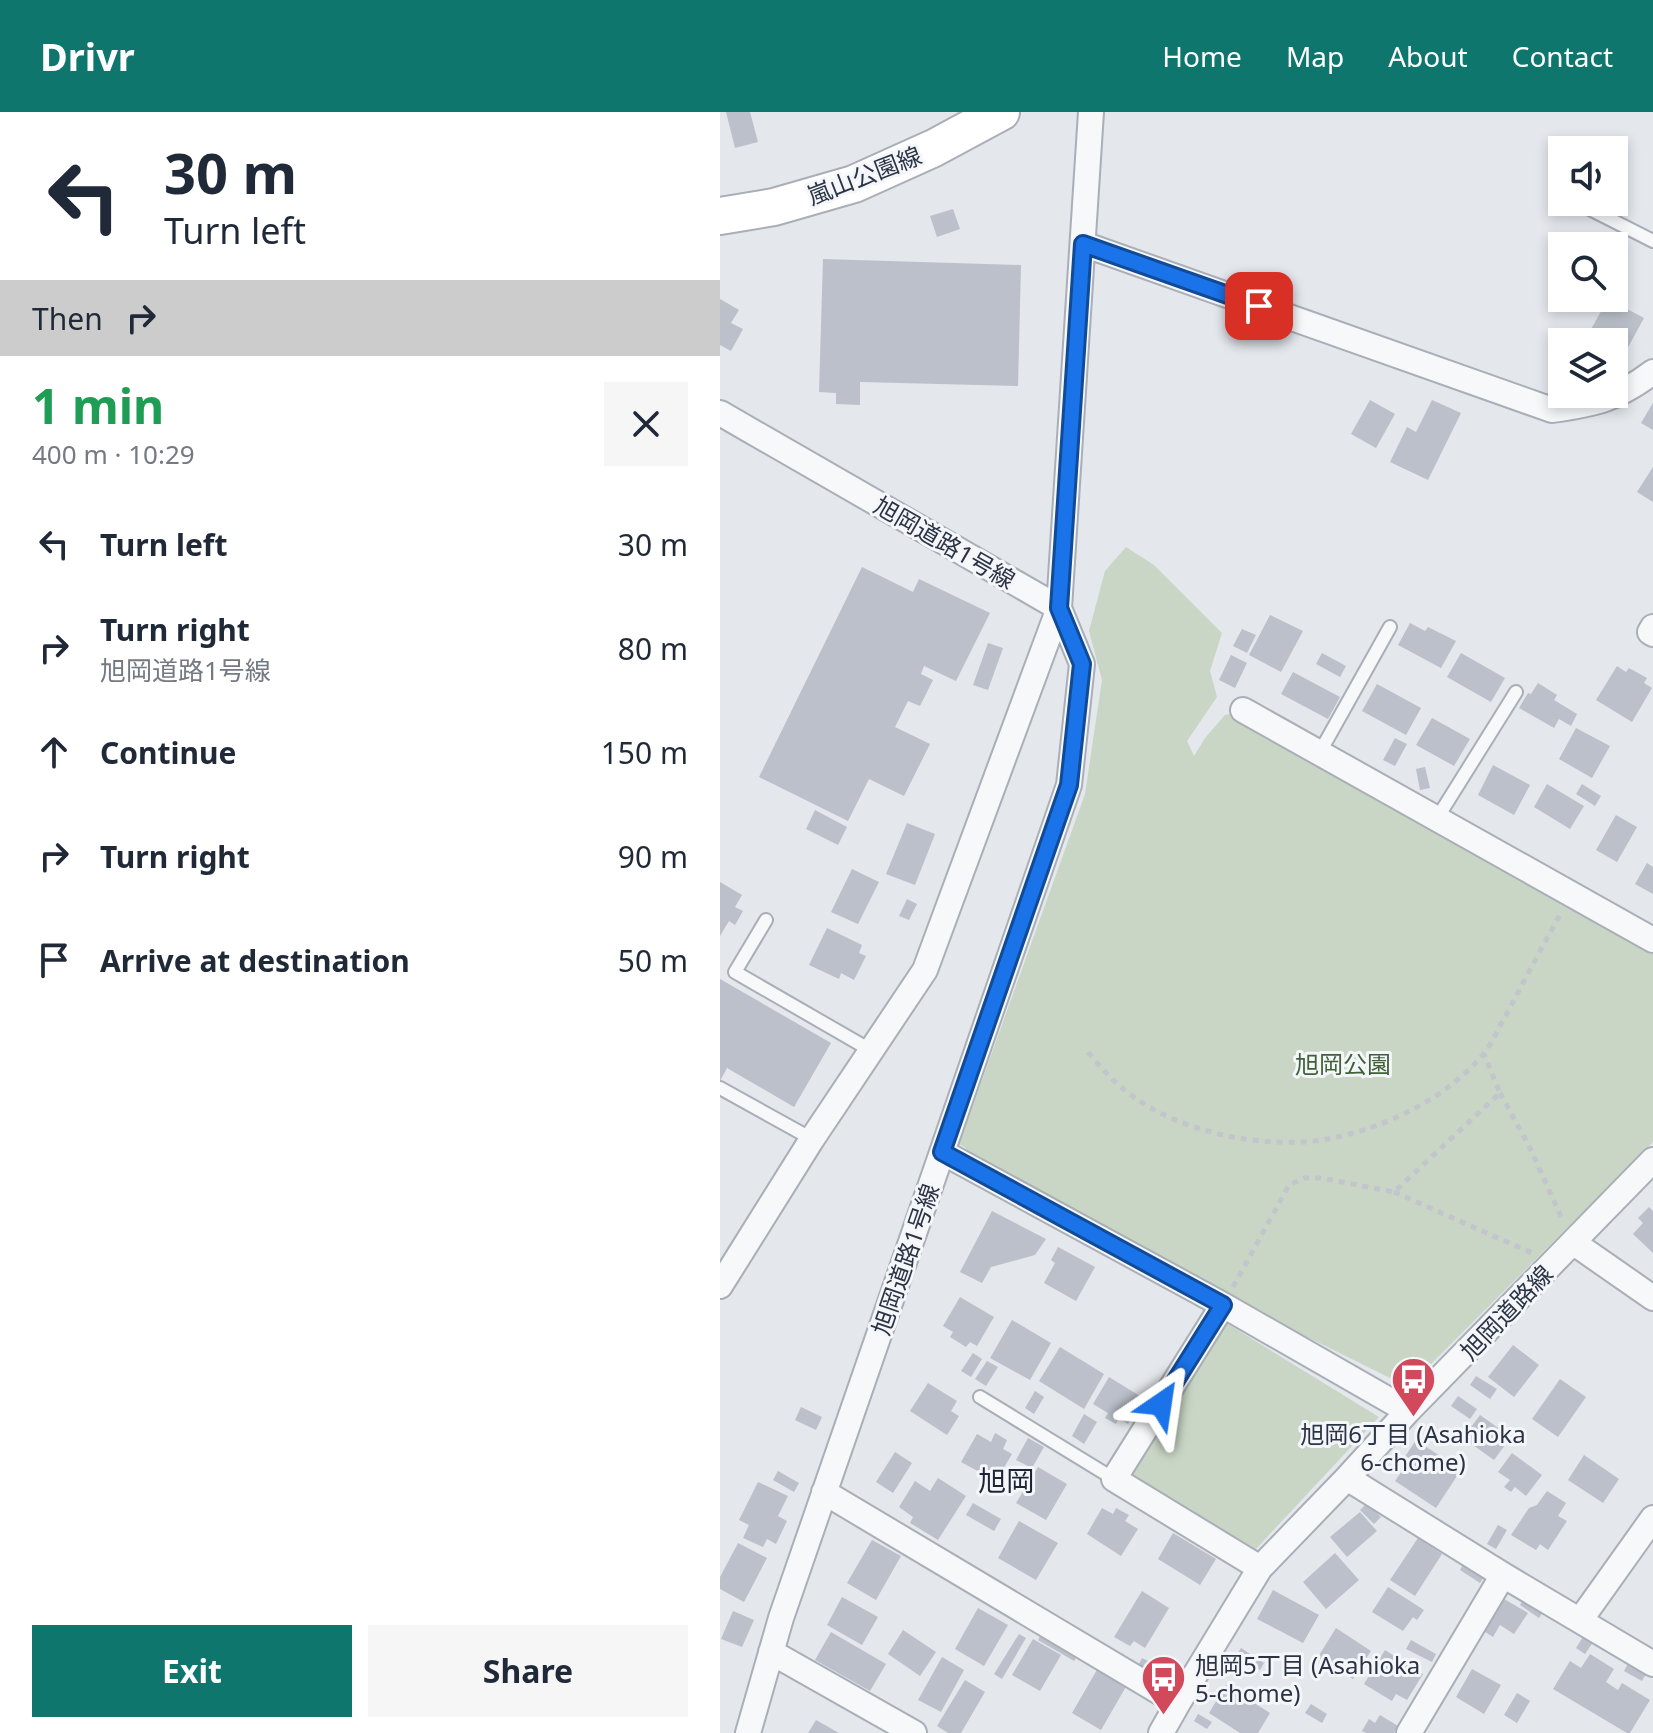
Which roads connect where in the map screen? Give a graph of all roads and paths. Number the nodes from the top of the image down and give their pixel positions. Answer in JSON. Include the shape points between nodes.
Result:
{"nodes":[{"id":1,"x":1001,"y":112,"type":"edge"},
{"id":2,"x":1091,"y":112,"type":"edge"},
{"id":3,"x":720,"y":216,"type":"edge"},
{"id":4,"x":1604,"y":216,"type":"edge"},
{"id":5,"x":1653,"y":241,"type":"edge"},
{"id":6,"x":1083,"y":244,"type":"junction"},
{"id":7,"x":1653,"y":372,"type":"edge"},
{"id":8,"x":720,"y":413,"type":"edge"},
{"id":9,"x":1059,"y":608,"type":"junction"},
{"id":10,"x":1390,"y":627,"type":"dead end"},
{"id":11,"x":1653,"y":627,"type":"edge"},
{"id":12,"x":1653,"y":634,"type":"edge"},
{"id":13,"x":1516,"y":692,"type":"dead end"},
{"id":14,"x":1243,"y":710,"type":"dead end"},
{"id":15,"x":1320,"y":752,"type":"junction"},
{"id":16,"x":1436,"y":820,"type":"junction"},
{"id":17,"x":1572,"y":895,"type":"junction"},
{"id":18,"x":766,"y":920,"type":"dead end"},
{"id":19,"x":1653,"y":940,"type":"edge"},
{"id":20,"x":872,"y":1051,"type":"junction"},
{"id":21,"x":1088,"y":1052,"type":"dead end"},
{"id":22,"x":1484,"y":1054,"type":"junction"},
{"id":23,"x":720,"y":1088,"type":"edge"},
{"id":24,"x":1500,"y":1093,"type":"junction"},
{"id":25,"x":812,"y":1139,"type":"junction"},
{"id":26,"x":942,"y":1152,"type":"junction"},
{"id":27,"x":1653,"y":1160,"type":"edge"},
{"id":28,"x":1394,"y":1192,"type":"junction"},
{"id":29,"x":1574,"y":1243,"type":"junction"},
{"id":30,"x":1554,"y":1263,"type":"junction"},
{"id":31,"x":720,"y":1286,"type":"edge"},
{"id":32,"x":1653,"y":1298,"type":"edge"},
{"id":33,"x":1223,"y":1305,"type":"junction"},
{"id":34,"x":980,"y":1397,"type":"dead end"},
{"id":35,"x":1408,"y":1411,"type":"junction"},
{"id":36,"x":1347,"y":1478,"type":"junction"},
{"id":37,"x":1114,"y":1479,"type":"junction"},
{"id":38,"x":824,"y":1492,"type":"junction"},
{"id":39,"x":1653,"y":1518,"type":"edge"},
{"id":40,"x":1260,"y":1568,"type":"junction"},
{"id":41,"x":1503,"y":1575,"type":"junction"},
{"id":42,"x":1581,"y":1619,"type":"junction"},
{"id":43,"x":771,"y":1652,"type":"junction"},
{"id":44,"x":1653,"y":1664,"type":"edge"},
{"id":45,"x":1178,"y":1703,"type":"junction"},
{"id":46,"x":748,"y":1733,"type":"edge"},
{"id":47,"x":914,"y":1733,"type":"edge"},
{"id":48,"x":1161,"y":1733,"type":"edge"},
{"id":49,"x":1409,"y":1733,"type":"edge"}],
"edges":[{"from":1,"to":3,"type":"main road","name":"嵐山公園線","via":[[854,184]]},
{"from":2,"to":6,"type":"street"},
{"from":4,"to":5,"type":"lane"},
{"from":6,"to":7,"type":"street","via":[[1552,410],[1595,404],[1631,389]]},
{"from":6,"to":9,"type":"street"},
{"from":8,"to":9,"type":"street","name":"旭岡道路1号線"},
{"from":9,"to":20,"type":"street","via":[[925,970]]},
{"from":9,"to":26,"type":"street","name":"旭岡道路1号線","via":[[1082,664],[1069,785]]},
{"from":10,"to":15,"type":"lane"},
{"from":11,"to":12,"type":"street"},
{"from":13,"to":16,"type":"lane"},
{"from":14,"to":15,"type":"street"},
{"from":15,"to":16,"type":"street"},
{"from":16,"to":17,"type":"street"},
{"from":17,"to":19,"type":"street"},
{"from":17,"to":22,"type":"path"},
{"from":18,"to":20,"type":"lane","via":[[735,972]]},
{"from":20,"to":25,"type":"street"},
{"from":21,"to":22,"type":"path","via":[[1107,1075],[1156,1111],[1201,1130],[1278,1141],[1328,1139],[1390,1119],[1438,1095]]},
{"from":22,"to":24,"type":"path"},
{"from":23,"to":25,"type":"lane"},
{"from":24,"to":28,"type":"path"},
{"from":24,"to":29,"type":"path"},
{"from":25,"to":31,"type":"street"},
{"from":26,"to":33,"type":"street"},
{"from":26,"to":38,"type":"street","name":"旭岡道路1号線"},
{"from":27,"to":29,"type":"street","name":"旭岡道路線"},
{"from":28,"to":30,"type":"path"},
{"from":28,"to":33,"type":"path","via":[[1321,1178],[1289,1185]]},
{"from":29,"to":30,"type":"street","name":"旭岡道路線"},
{"from":29,"to":32,"type":"street"},
{"from":30,"to":35,"type":"street","name":"旭岡道路線"},
{"from":33,"to":35,"type":"street"},
{"from":33,"to":37,"type":"street"},
{"from":34,"to":37,"type":"lane"},
{"from":35,"to":36,"type":"street","name":"旭岡道路線"},
{"from":36,"to":40,"type":"street","name":"旭岡道路線"},
{"from":36,"to":41,"type":"street"},
{"from":37,"to":40,"type":"street"},
{"from":38,"to":43,"type":"street","name":"旭岡道路1号線"},
{"from":38,"to":45,"type":"street"},
{"from":39,"to":42,"type":"street"},
{"from":40,"to":45,"type":"street","name":"旭岡道路線"},
{"from":41,"to":42,"type":"street"},
{"from":41,"to":49,"type":"street"},
{"from":42,"to":44,"type":"street"},
{"from":43,"to":46,"type":"street","name":"旭岡道路1号線"},
{"from":43,"to":47,"type":"street"},
{"from":45,"to":48,"type":"street","name":"旭岡道路線"}]}
